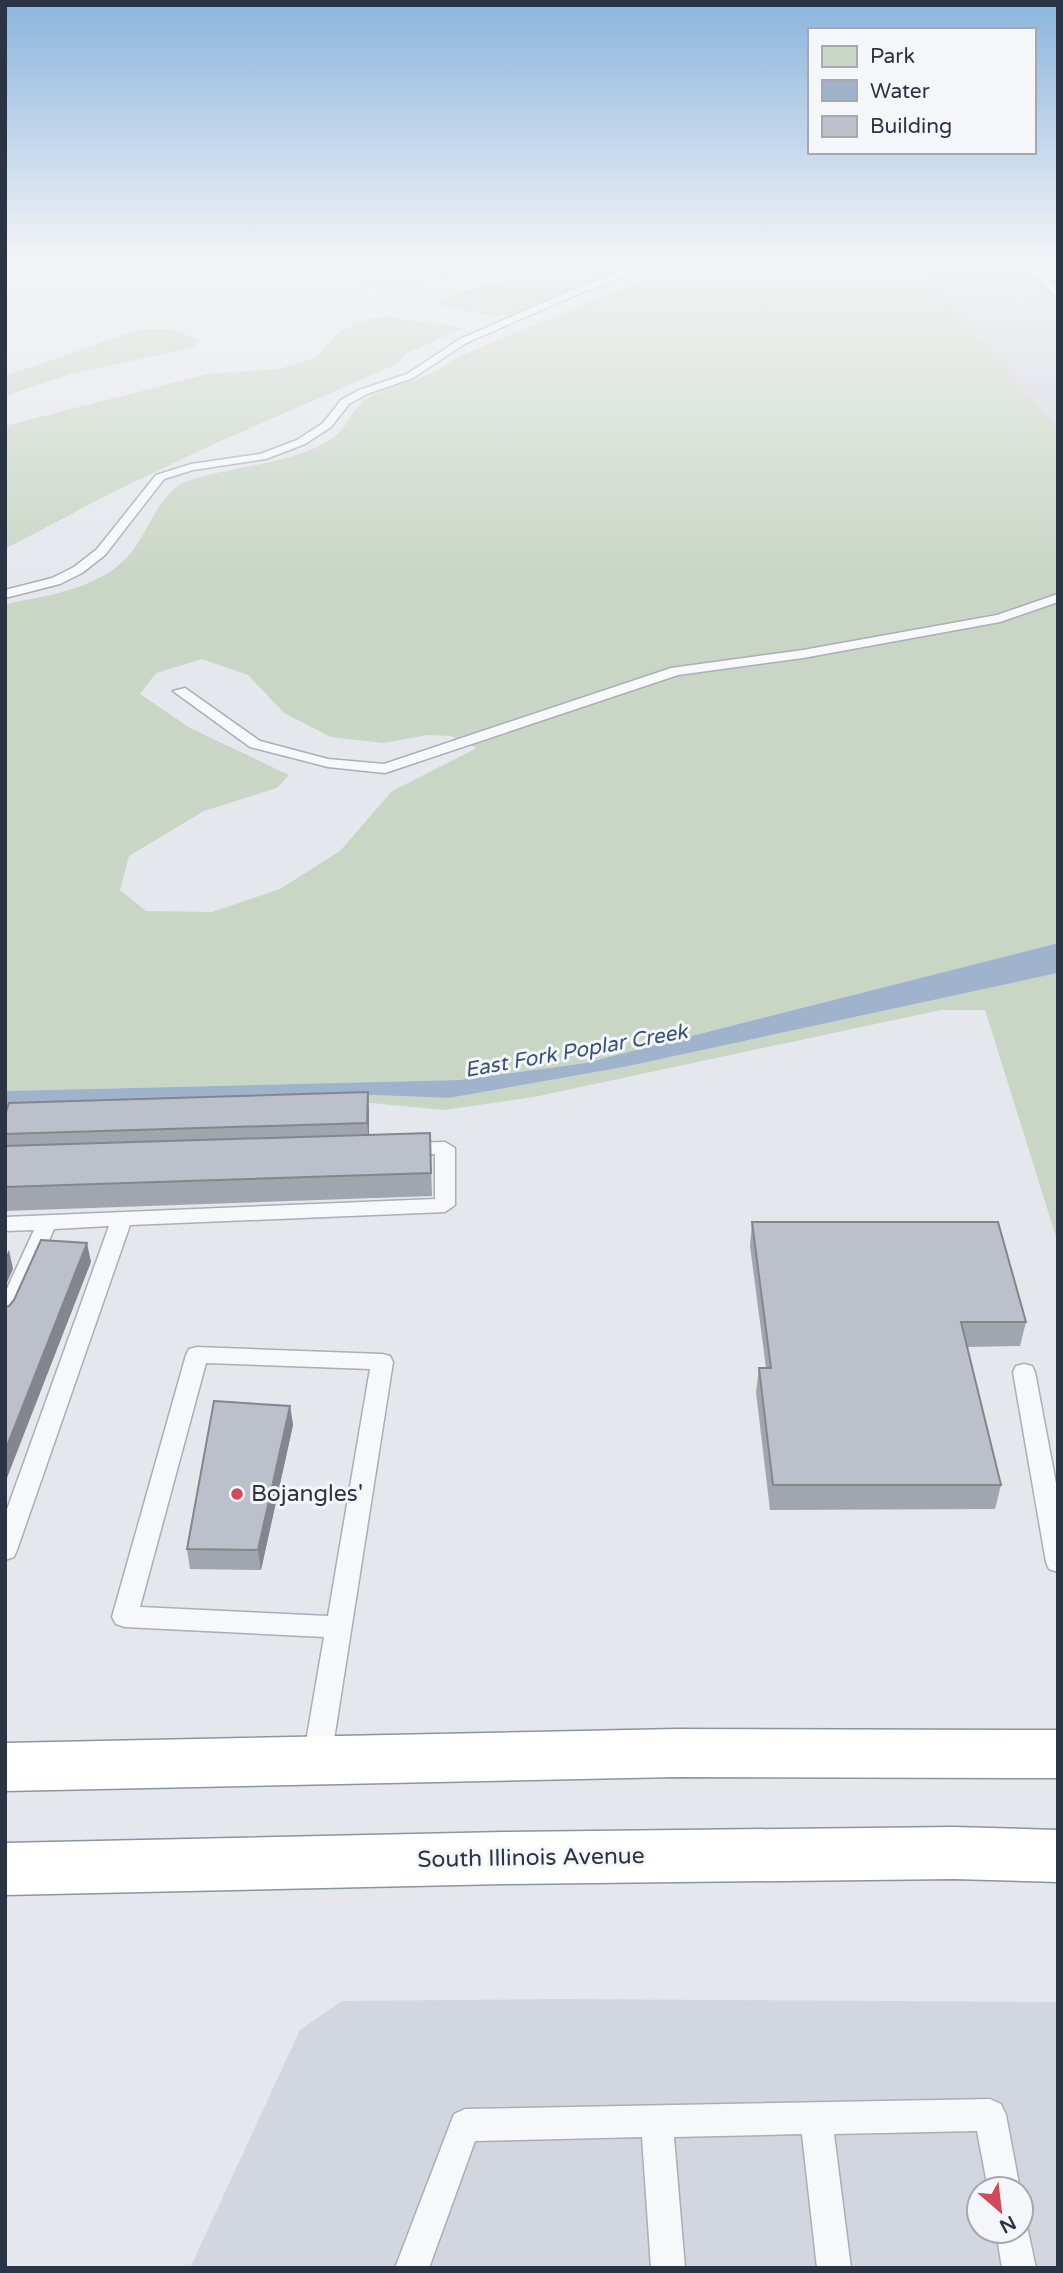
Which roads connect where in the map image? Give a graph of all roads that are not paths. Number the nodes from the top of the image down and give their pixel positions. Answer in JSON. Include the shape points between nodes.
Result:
{"nodes":[{"id":1,"x":425,"y":365,"type":"edge"},
{"id":2,"x":5,"y":594,"type":"edge"},
{"id":3,"x":1058,"y":598,"type":"edge"},
{"id":4,"x":180,"y":691,"type":"dead end"},
{"id":5,"x":390,"y":1150,"type":"edge"},
{"id":6,"x":122,"y":1219,"type":"junction"},
{"id":7,"x":47,"y":1222,"type":"junction"},
{"id":8,"x":5,"y":1224,"type":"edge"},
{"id":9,"x":5,"y":1318,"type":"edge"},
{"id":10,"x":1024,"y":1372,"type":"dead end"},
{"id":11,"x":5,"y":1550,"type":"edge"},
{"id":12,"x":1058,"y":1562,"type":"edge"},
{"id":13,"x":338,"y":1627,"type":"junction"},
{"id":14,"x":1058,"y":1754,"type":"edge"},
{"id":15,"x":317,"y":1759,"type":"junction"},
{"id":16,"x":5,"y":1767,"type":"edge"},
{"id":17,"x":1058,"y":1856,"type":"edge"},
{"id":18,"x":5,"y":1868,"type":"edge"},
{"id":19,"x":816,"y":2119,"type":"junction"},
{"id":20,"x":657,"y":2122,"type":"junction"},
{"id":21,"x":1001,"y":2175,"type":"edge"},
{"id":22,"x":1015,"y":2245,"type":"edge"},
{"id":23,"x":412,"y":2268,"type":"edge"},
{"id":24,"x":668,"y":2268,"type":"edge"},
{"id":25,"x":834,"y":2268,"type":"edge"},
{"id":26,"x":1019,"y":2268,"type":"edge"}],
"edges":[{"from":1,"to":2,"type":"lane","via":[[410,376],[363,391],[345,402],[327,425],[301,442],[262,457],[191,467],[160,477],[101,552],[78,570],[56,581]]},
{"from":3,"to":4,"type":"lane","via":[[1000,618],[803,654],[676,671],[386,769],[328,763],[255,744]]},
{"from":5,"to":6,"type":"lane","via":[[445,1148],[445,1205]]},
{"from":6,"to":7,"type":"lane"},
{"from":6,"to":11,"type":"lane"},
{"from":7,"to":8,"type":"lane"},
{"from":7,"to":9,"type":"lane"},
{"from":10,"to":12,"type":"lane"},
{"from":13,"to":13,"type":"lane","via":[[382,1363],[197,1355],[125,1616]]},
{"from":13,"to":15,"type":"lane"},
{"from":14,"to":15,"type":"highway","via":[[676,1753]]},
{"from":15,"to":16,"type":"highway"},
{"from":17,"to":18,"type":"highway","name":"South Illinois Avenue","via":[[953,1853]]},
{"from":19,"to":20,"type":"lane"},
{"from":19,"to":21,"type":"lane","via":[[990,2115]]},
{"from":19,"to":25,"type":"lane"},
{"from":20,"to":23,"type":"lane","via":[[465,2125]]},
{"from":20,"to":24,"type":"lane"},
{"from":22,"to":26,"type":"lane"}]}
